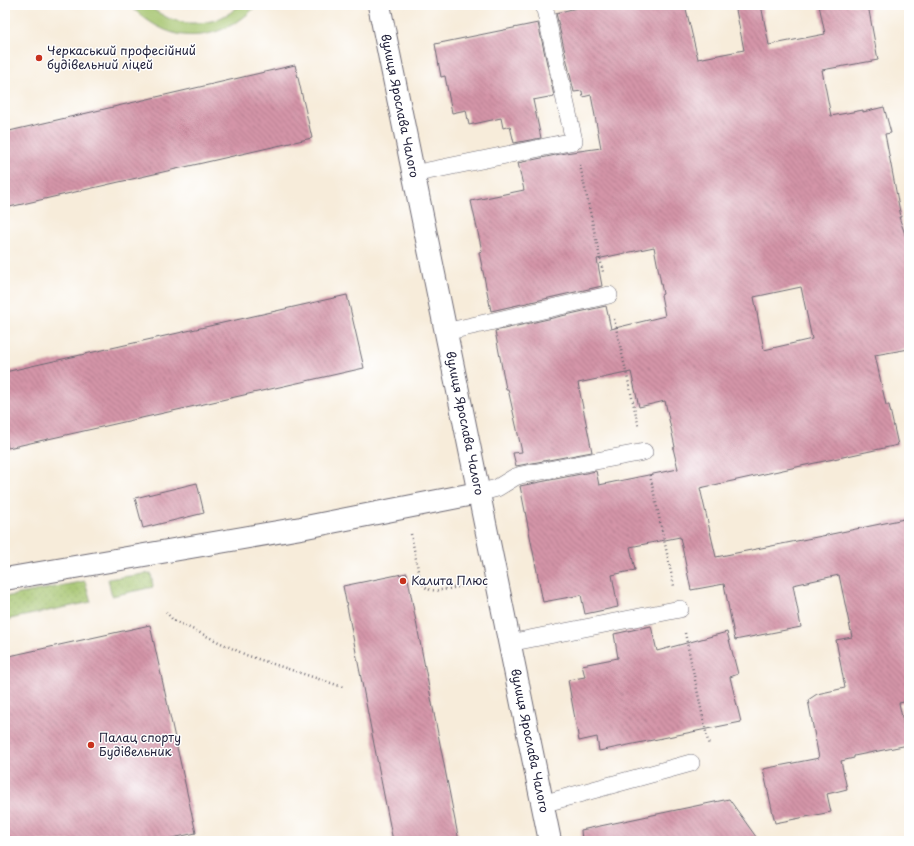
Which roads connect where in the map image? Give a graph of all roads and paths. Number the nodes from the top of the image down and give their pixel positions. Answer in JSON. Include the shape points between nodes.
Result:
{"nodes":[{"id":1,"x":379,"y":5,"type":"edge"},
{"id":2,"x":544,"y":5,"type":"edge"},
{"id":3,"x":574,"y":141,"type":"junction"},
{"id":4,"x":413,"y":174,"type":"junction"},
{"id":5,"x":598,"y":249,"type":"dead end"},
{"id":6,"x":609,"y":295,"type":"dead end"},
{"id":7,"x":613,"y":314,"type":"dead end"},
{"id":8,"x":445,"y":332,"type":"junction"},
{"id":9,"x":640,"y":434,"type":"dead end"},
{"id":10,"x":644,"y":452,"type":"dead end"},
{"id":11,"x":649,"y":472,"type":"dead end"},
{"id":12,"x":478,"y":493,"type":"junction"},
{"id":13,"x":406,"y":508,"type":"junction"},
{"id":14,"x":5,"y":579,"type":"edge"},
{"id":15,"x":496,"y":580,"type":"junction"},
{"id":16,"x":678,"y":602,"type":"joint"},
{"id":17,"x":166,"y":612,"type":"dead end"},
{"id":18,"x":685,"y":632,"type":"dead end"},
{"id":19,"x":509,"y":643,"type":"junction"},
{"id":20,"x":343,"y":687,"type":"dead end"},
{"id":21,"x":691,"y":763,"type":"joint"},
{"id":22,"x":542,"y":804,"type":"junction"},
{"id":23,"x":550,"y":841,"type":"edge"}],
"edges":[{"from":1,"to":4,"type":"street","name":"вулиця Ярослава Чалого"},
{"from":2,"to":3,"type":"lane"},
{"from":3,"to":4,"type":"lane"},
{"from":3,"to":5,"type":"path"},
{"from":4,"to":8,"type":"street","name":"вулиця Ярослава Чалого"},
{"from":6,"to":8,"type":"lane"},
{"from":7,"to":9,"type":"path"},
{"from":8,"to":12,"type":"street","name":"вулиця Ярослава Чалого"},
{"from":10,"to":12,"type":"lane","via":[[521,475],[498,488]]},
{"from":11,"to":16,"type":"path"},
{"from":12,"to":13,"type":"street"},
{"from":12,"to":15,"type":"street","name":"вулиця Ярослава Чалого"},
{"from":13,"to":14,"type":"street"},
{"from":13,"to":15,"type":"path","via":[[423,586],[436,591]]},
{"from":15,"to":19,"type":"street","name":"вулиця Ярослава Чалого"},
{"from":16,"to":19,"type":"lane"},
{"from":17,"to":20,"type":"path","via":[[173,620],[246,655]]},
{"from":18,"to":21,"type":"path","via":[[710,746],[702,759]]},
{"from":19,"to":22,"type":"street","name":"вулиця Ярослава Чалого"},
{"from":21,"to":22,"type":"lane"},
{"from":22,"to":23,"type":"street","name":"вулиця Ярослава Чалого"}]}
